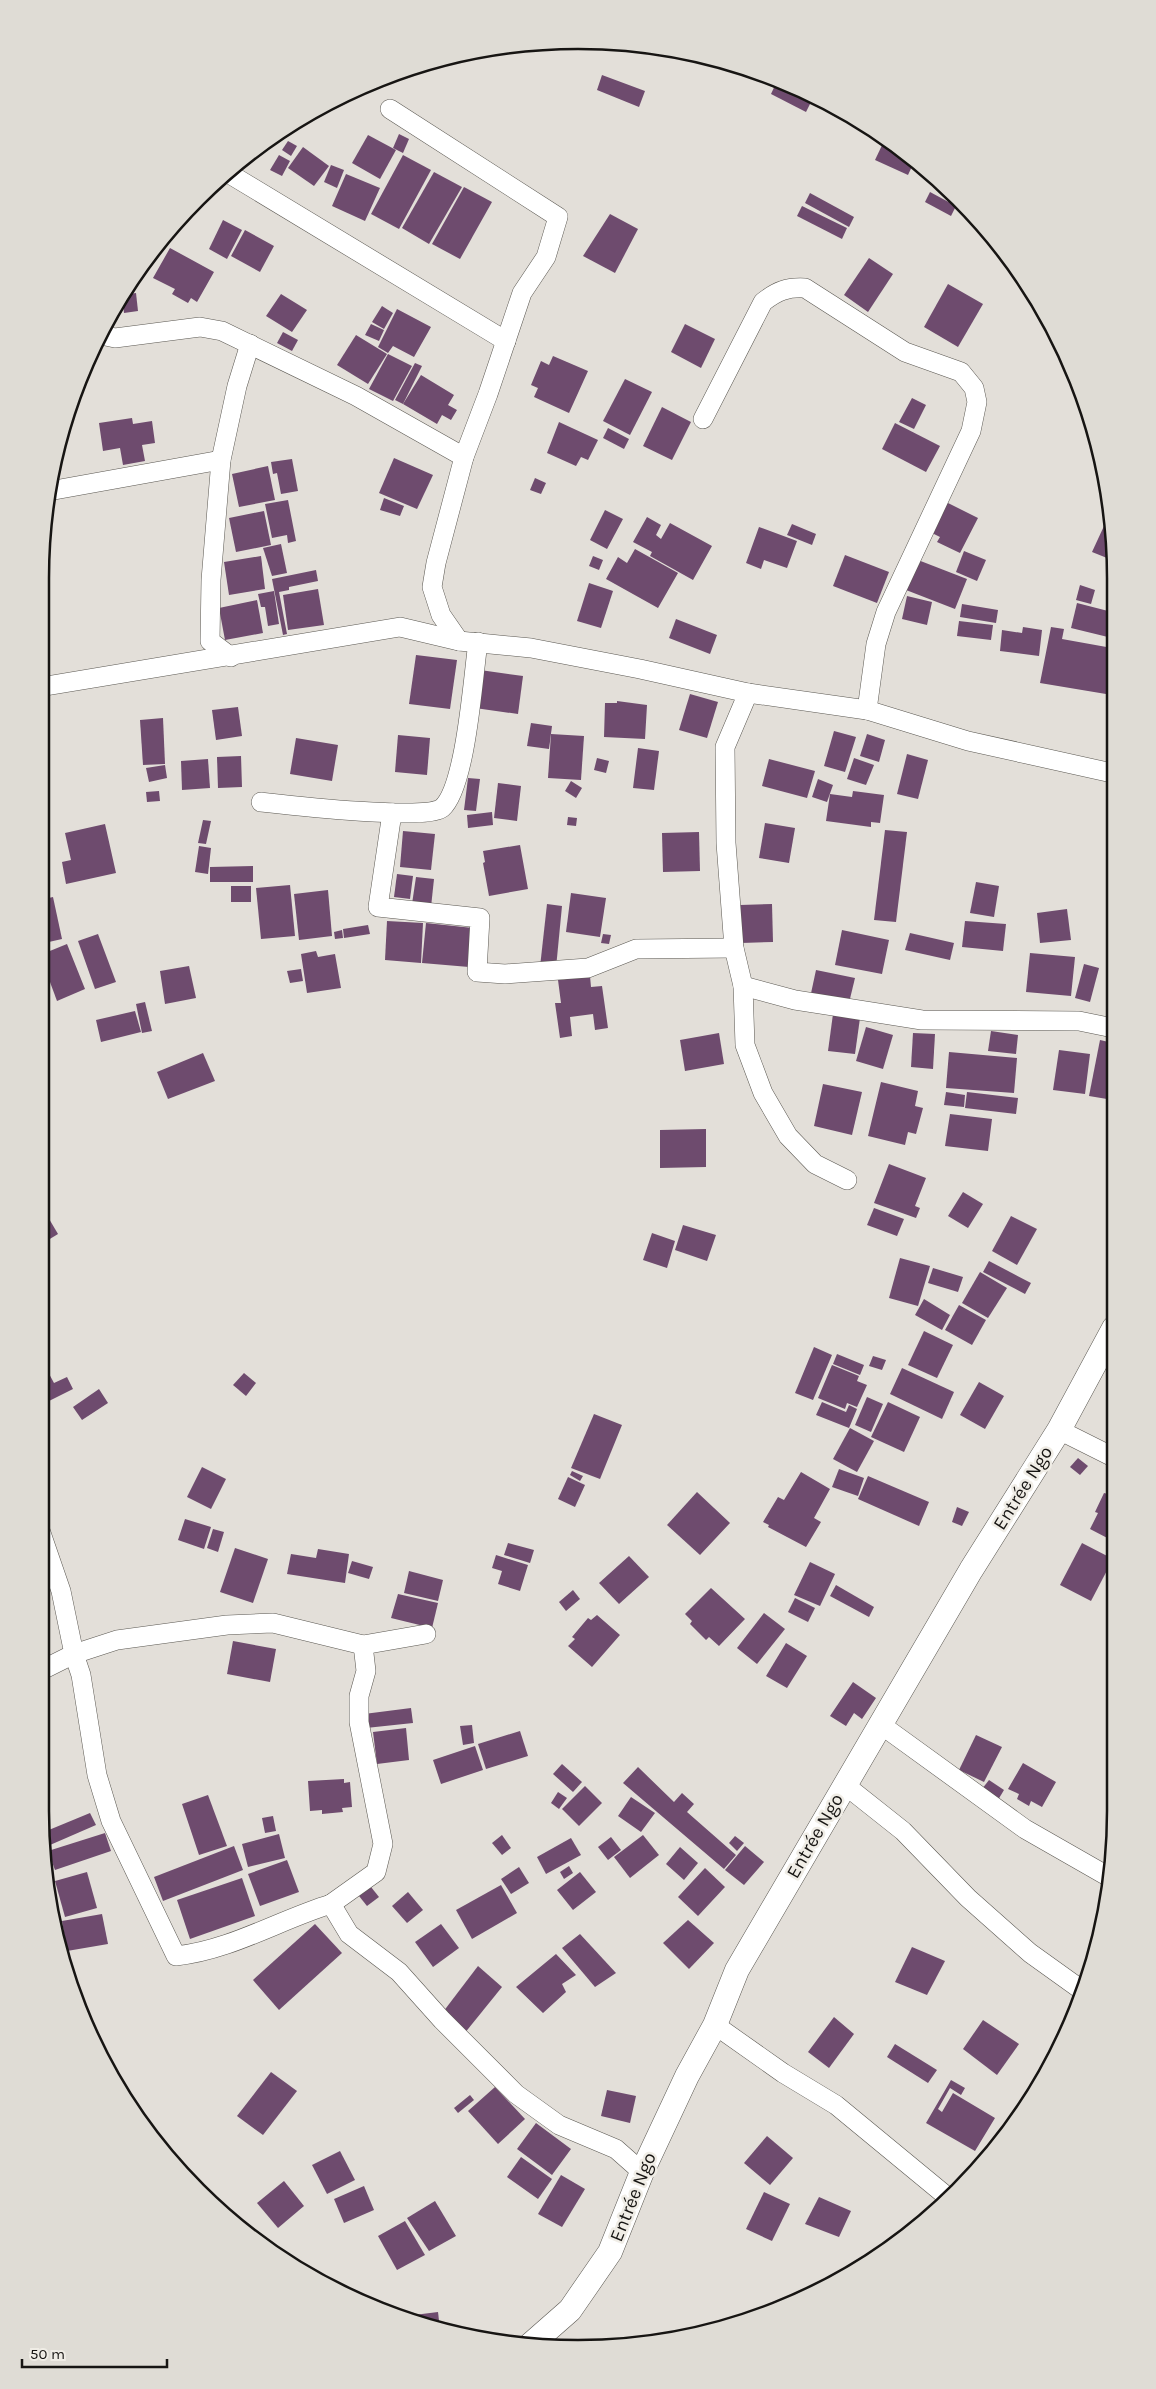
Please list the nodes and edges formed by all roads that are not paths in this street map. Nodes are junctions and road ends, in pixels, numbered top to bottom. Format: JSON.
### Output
{"nodes":[{"id":1,"x":390,"y":109,"type":"dead end"},
{"id":2,"x":234,"y":176,"type":"edge"},
{"id":3,"x":107,"y":336,"type":"edge"},
{"id":4,"x":506,"y":341,"type":"junction"},
{"id":5,"x":250,"y":344,"type":"junction"},
{"id":6,"x":703,"y":419,"type":"dead end"},
{"id":7,"x":464,"y":456,"type":"junction"},
{"id":8,"x":221,"y":460,"type":"junction"},
{"id":9,"x":56,"y":490,"type":"edge"},
{"id":10,"x":459,"y":641,"type":"junction"},
{"id":11,"x":478,"y":642,"type":"junction"},
{"id":12,"x":231,"y":657,"type":"junction"},
{"id":13,"x":49,"y":686,"type":"edge"},
{"id":14,"x":748,"y":693,"type":"junction"},
{"id":15,"x":867,"y":710,"type":"junction"},
{"id":16,"x":1107,"y":772,"type":"edge"},
{"id":17,"x":260,"y":802,"type":"dead end"},
{"id":18,"x":392,"y":813,"type":"junction"},
{"id":19,"x":734,"y":948,"type":"junction"},
{"id":20,"x":744,"y":986,"type":"junction"},
{"id":21,"x":1107,"y":1027,"type":"edge"},
{"id":22,"x":847,"y":1180,"type":"dead end"},
{"id":23,"x":1107,"y":1341,"type":"edge"},
{"id":24,"x":1059,"y":1430,"type":"junction"},
{"id":25,"x":1107,"y":1454,"type":"edge"},
{"id":26,"x":49,"y":1554,"type":"edge"},
{"id":27,"x":426,"y":1634,"type":"dead end"},
{"id":28,"x":363,"y":1645,"type":"junction"},
{"id":29,"x":74,"y":1654,"type":"junction"},
{"id":30,"x":49,"y":1666,"type":"edge"},
{"id":31,"x":880,"y":1724,"type":"junction"},
{"id":32,"x":845,"y":1785,"type":"junction"},
{"id":33,"x":1104,"y":1873,"type":"edge"},
{"id":34,"x":330,"y":1904,"type":"junction"},
{"id":35,"x":1077,"y":1987,"type":"edge"},
{"id":36,"x":715,"y":2025,"type":"junction"},
{"id":37,"x":642,"y":2172,"type":"junction"},
{"id":38,"x":943,"y":2193,"type":"edge"},
{"id":39,"x":538,"y":2339,"type":"edge"}],
"edges":[{"from":1,"to":4,"type":"street"},
{"from":2,"to":4,"type":"street"},
{"from":3,"to":5,"type":"street"},
{"from":4,"to":7,"type":"street"},
{"from":5,"to":7,"type":"street"},
{"from":5,"to":8,"type":"street"},
{"from":6,"to":15,"type":"street"},
{"from":7,"to":10,"type":"street"},
{"from":8,"to":9,"type":"street"},
{"from":8,"to":12,"type":"street"},
{"from":10,"to":11,"type":"street"},
{"from":10,"to":12,"type":"street"},
{"from":11,"to":14,"type":"street"},
{"from":11,"to":18,"type":"street"},
{"from":12,"to":13,"type":"street"},
{"from":14,"to":15,"type":"street"},
{"from":14,"to":19,"type":"street"},
{"from":15,"to":16,"type":"street"},
{"from":17,"to":18,"type":"street"},
{"from":18,"to":19,"type":"street"},
{"from":19,"to":20,"type":"street"},
{"from":20,"to":21,"type":"street"},
{"from":20,"to":22,"type":"street"},
{"from":23,"to":24,"type":"street","name":"Entrée Ngo"},
{"from":24,"to":25,"type":"street"},
{"from":24,"to":31,"type":"street","name":"Entrée Ngo"},
{"from":26,"to":29,"type":"street"},
{"from":27,"to":28,"type":"street"},
{"from":28,"to":29,"type":"street"},
{"from":28,"to":34,"type":"street"},
{"from":29,"to":30,"type":"street"},
{"from":29,"to":34,"type":"street"},
{"from":31,"to":32,"type":"street","name":"Entrée Ngo"},
{"from":31,"to":33,"type":"street"},
{"from":32,"to":35,"type":"street"},
{"from":32,"to":36,"type":"street","name":"Entrée Ngo"},
{"from":34,"to":37,"type":"street"},
{"from":36,"to":37,"type":"street","name":"Entrée Ngo"},
{"from":36,"to":38,"type":"street"},
{"from":37,"to":39,"type":"street","name":"Entrée Ngo"}]}
